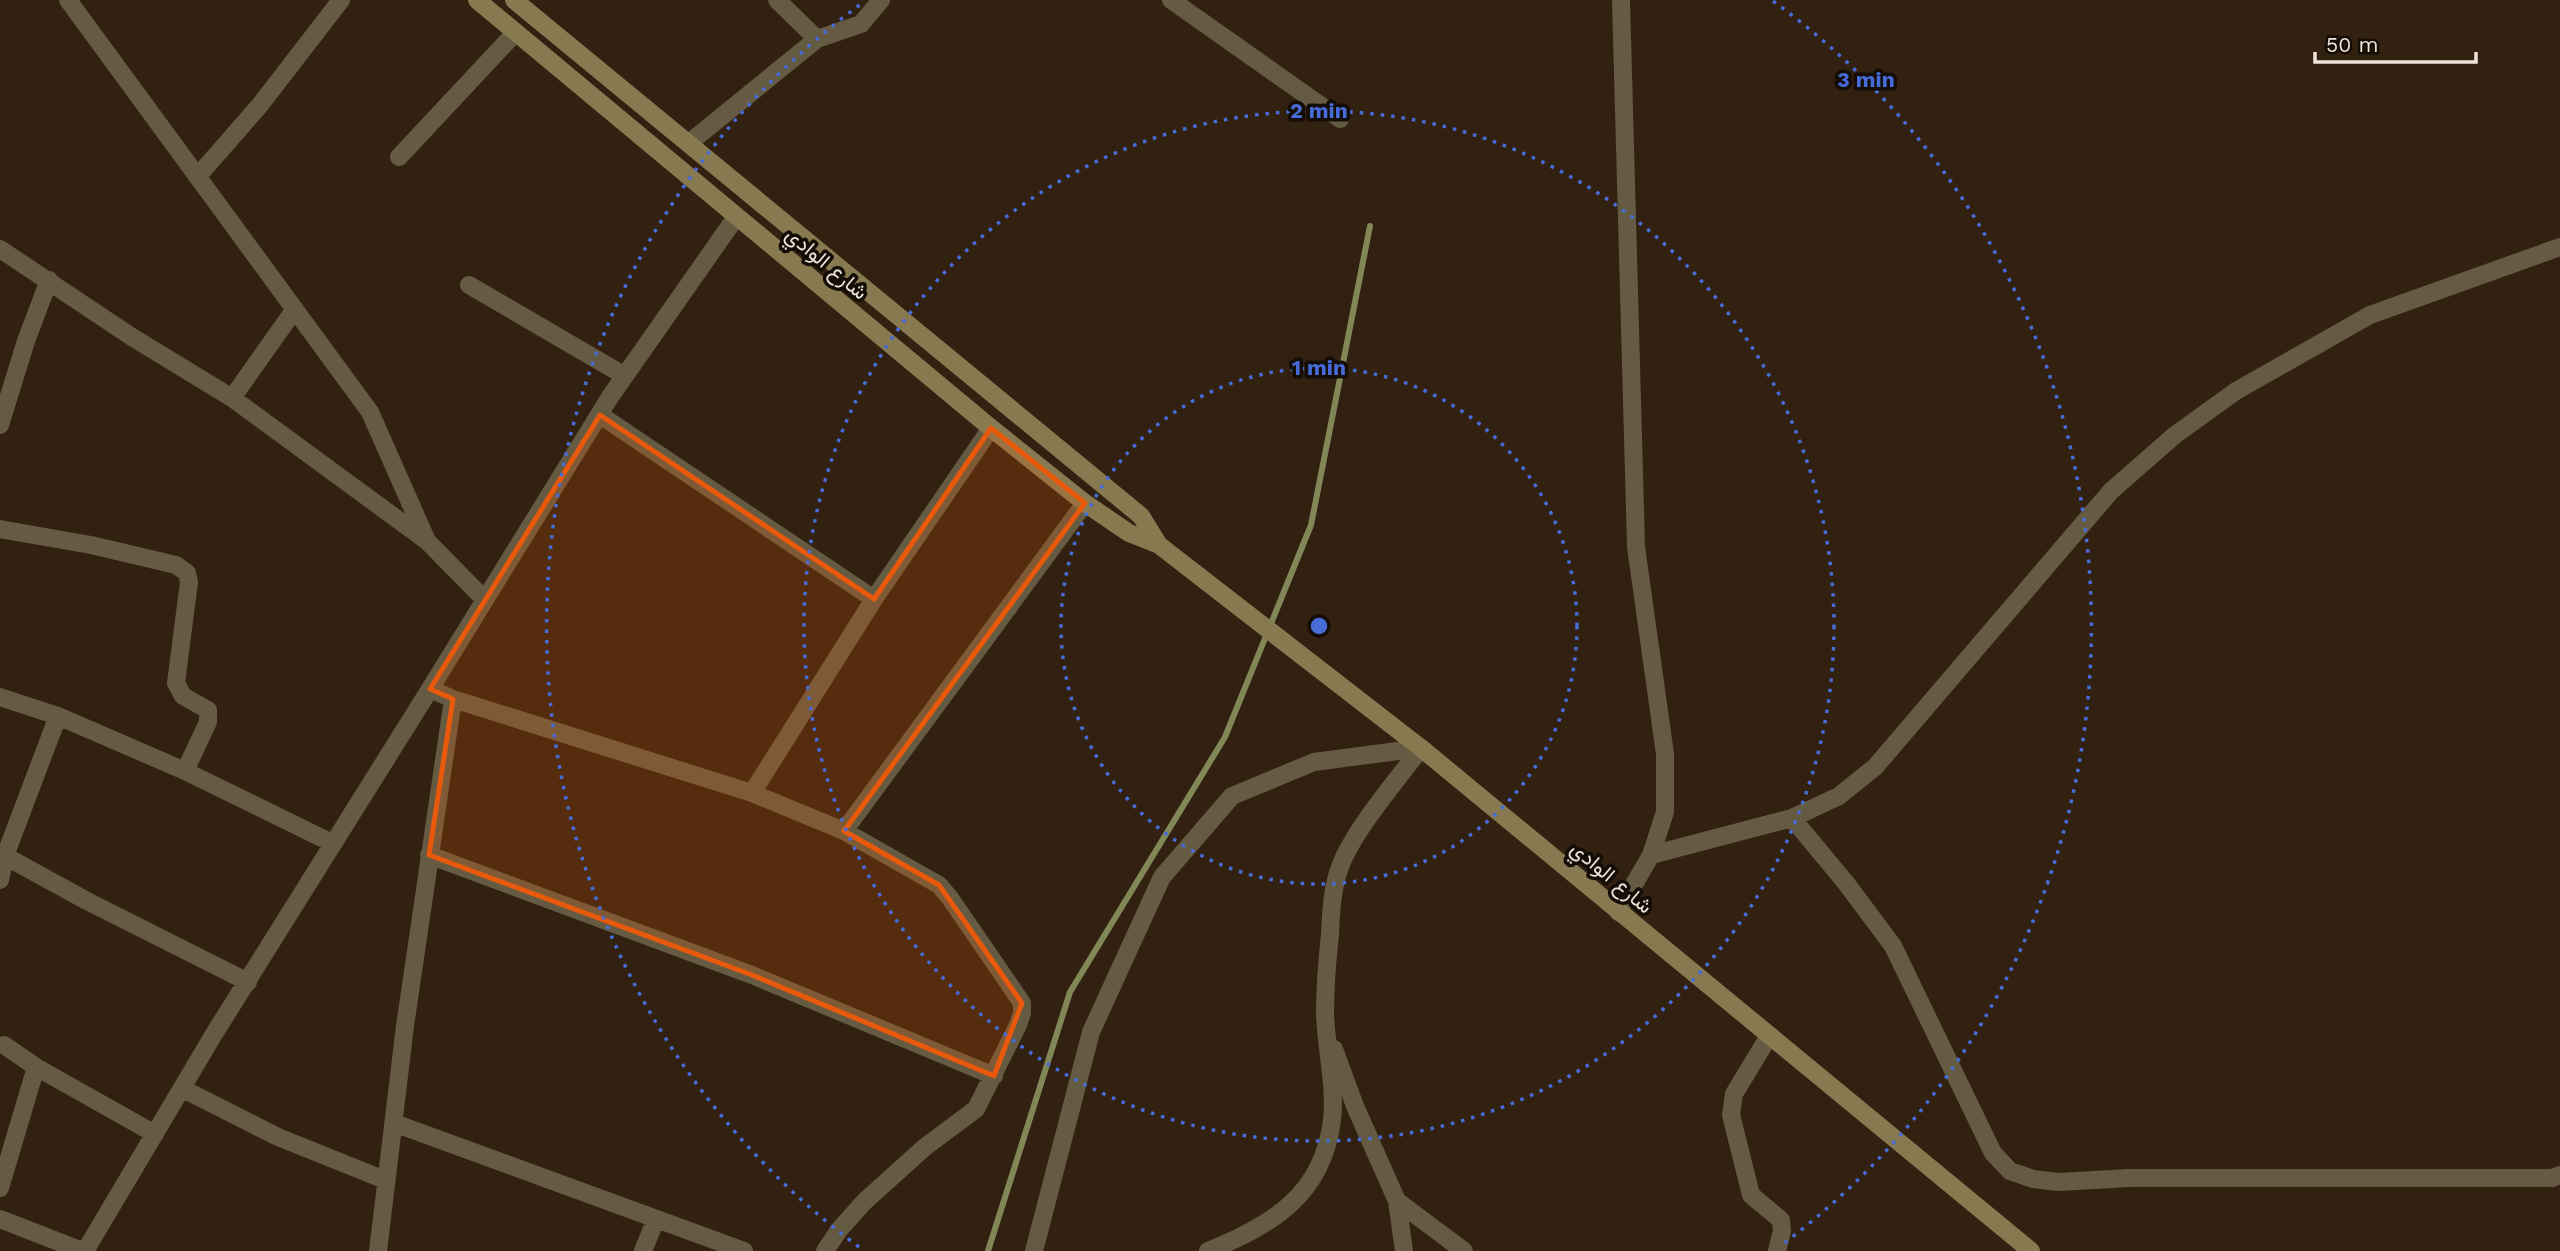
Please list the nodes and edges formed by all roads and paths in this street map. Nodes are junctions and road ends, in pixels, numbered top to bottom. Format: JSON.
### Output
{"nodes":[{"id":1,"x":68,"y":0,"type":"edge"},
{"id":2,"x":341,"y":0,"type":"edge"},
{"id":3,"x":477,"y":0,"type":"edge"},
{"id":4,"x":514,"y":0,"type":"edge"},
{"id":5,"x":777,"y":0,"type":"edge"},
{"id":6,"x":881,"y":0,"type":"edge"},
{"id":7,"x":1171,"y":0,"type":"edge"},
{"id":8,"x":1621,"y":0,"type":"edge"},
{"id":9,"x":515,"y":33,"type":"junction"},
{"id":10,"x":817,"y":39,"type":"junction"},
{"id":11,"x":1340,"y":119,"type":"dead end"},
{"id":12,"x":689,"y":143,"type":"junction"},
{"id":13,"x":399,"y":157,"type":"dead end"},
{"id":14,"x":198,"y":176,"type":"junction"},
{"id":15,"x":736,"y":217,"type":"junction"},
{"id":16,"x":2560,"y":247,"type":"edge"},
{"id":17,"x":0,"y":249,"type":"edge"},
{"id":18,"x":49,"y":280,"type":"junction"},
{"id":19,"x":469,"y":285,"type":"dead end"},
{"id":20,"x":295,"y":309,"type":"junction"},
{"id":21,"x":625,"y":376,"type":"junction"},
{"id":22,"x":5,"y":393,"type":"edge"},
{"id":23,"x":232,"y":398,"type":"junction"},
{"id":24,"x":600,"y":415,"type":"junction"},
{"id":25,"x":0,"y":425,"type":"edge"},
{"id":26,"x":990,"y":428,"type":"junction"},
{"id":27,"x":1086,"y":503,"type":"junction"},
{"id":28,"x":0,"y":528,"type":"edge"},
{"id":29,"x":427,"y":541,"type":"junction"},
{"id":30,"x":1159,"y":545,"type":"junction"},
{"id":31,"x":874,"y":599,"type":"junction"},
{"id":32,"x":485,"y":600,"type":"junction"},
{"id":33,"x":430,"y":689,"type":"junction"},
{"id":34,"x":0,"y":697,"type":"edge"},
{"id":35,"x":453,"y":699,"type":"junction"},
{"id":36,"x":58,"y":716,"type":"junction"},
{"id":37,"x":1421,"y":748,"type":"junction"},
{"id":38,"x":185,"y":771,"type":"junction"},
{"id":39,"x":752,"y":793,"type":"junction"},
{"id":40,"x":1793,"y":818,"type":"junction"},
{"id":41,"x":844,"y":831,"type":"junction"},
{"id":42,"x":332,"y":843,"type":"junction"},
{"id":43,"x":429,"y":855,"type":"junction"},
{"id":44,"x":1651,"y":855,"type":"junction"},
{"id":45,"x":5,"y":856,"type":"junction"},
{"id":46,"x":0,"y":880,"type":"edge"},
{"id":47,"x":1618,"y":912,"type":"junction"},
{"id":48,"x":248,"y":982,"type":"junction"},
{"id":49,"x":1325,"y":1015,"type":"junction"},
{"id":50,"x":1769,"y":1036,"type":"junction"},
{"id":51,"x":1,"y":1047,"type":"edge"},
{"id":52,"x":36,"y":1067,"type":"junction"},
{"id":53,"x":993,"y":1076,"type":"junction"},
{"id":54,"x":183,"y":1089,"type":"junction"},
{"id":55,"x":394,"y":1123,"type":"junction"},
{"id":56,"x":155,"y":1134,"type":"junction"},
{"id":57,"x":2560,"y":1175,"type":"edge"},
{"id":58,"x":385,"y":1180,"type":"junction"},
{"id":59,"x":0,"y":1188,"type":"edge"},
{"id":60,"x":1397,"y":1201,"type":"junction"},
{"id":61,"x":0,"y":1219,"type":"edge"},
{"id":62,"x":656,"y":1219,"type":"junction"},
{"id":63,"x":83,"y":1251,"type":"edge"},
{"id":64,"x":378,"y":1251,"type":"edge"},
{"id":65,"x":643,"y":1251,"type":"edge"},
{"id":66,"x":744,"y":1251,"type":"edge"},
{"id":67,"x":825,"y":1251,"type":"edge"},
{"id":68,"x":1034,"y":1251,"type":"edge"},
{"id":69,"x":1208,"y":1251,"type":"edge"},
{"id":70,"x":1404,"y":1251,"type":"edge"},
{"id":71,"x":1464,"y":1251,"type":"edge"},
{"id":72,"x":1777,"y":1251,"type":"edge"},
{"id":73,"x":2031,"y":1251,"type":"edge"}],
"edges":[{"from":1,"to":14,"type":"street"},
{"from":2,"to":14,"type":"street"},
{"from":3,"to":9,"type":"main road","name":"شارع الوادي"},
{"from":4,"to":12,"type":"main road","name":"شارع الوادي"},
{"from":5,"to":10,"type":"street"},
{"from":6,"to":10,"type":"street"},
{"from":7,"to":11,"type":"street"},
{"from":8,"to":44,"type":"street"},
{"from":9,"to":13,"type":"street"},
{"from":9,"to":15,"type":"main road","name":"شارع الوادي"},
{"from":10,"to":12,"type":"street"},
{"from":12,"to":30,"type":"main road","name":"شارع الوادي"},
{"from":14,"to":20,"type":"street"},
{"from":15,"to":21,"type":"street"},
{"from":15,"to":26,"type":"main road","name":"شارع الوادي"},
{"from":16,"to":40,"type":"street"},
{"from":17,"to":18,"type":"street"},
{"from":18,"to":22,"type":"street"},
{"from":18,"to":23,"type":"street"},
{"from":19,"to":21,"type":"street"},
{"from":20,"to":23,"type":"street"},
{"from":20,"to":29,"type":"street"},
{"from":21,"to":24,"type":"street"},
{"from":22,"to":25,"type":"street"},
{"from":23,"to":29,"type":"street"},
{"from":24,"to":31,"type":"street"},
{"from":24,"to":32,"type":"street"},
{"from":26,"to":27,"type":"main road","name":"شارع الوادي"},
{"from":26,"to":31,"type":"street"},
{"from":27,"to":30,"type":"main road","name":"شارع الوادي"},
{"from":27,"to":41,"type":"street"},
{"from":28,"to":38,"type":"street"},
{"from":29,"to":32,"type":"street"},
{"from":30,"to":37,"type":"main road","name":"شارع الوادي"},
{"from":31,"to":39,"type":"street"},
{"from":32,"to":33,"type":"street"},
{"from":33,"to":35,"type":"street"},
{"from":33,"to":42,"type":"street"},
{"from":34,"to":36,"type":"street"},
{"from":35,"to":39,"type":"street"},
{"from":35,"to":43,"type":"street"},
{"from":36,"to":38,"type":"street"},
{"from":36,"to":45,"type":"street"},
{"from":37,"to":47,"type":"main road","name":"شارع الوادي"},
{"from":37,"to":49,"type":"street"},
{"from":37,"to":68,"type":"street"},
{"from":38,"to":42,"type":"street"},
{"from":39,"to":41,"type":"street"},
{"from":40,"to":44,"type":"street"},
{"from":40,"to":57,"type":"street"},
{"from":41,"to":53,"type":"street"},
{"from":42,"to":48,"type":"street"},
{"from":43,"to":53,"type":"street"},
{"from":43,"to":55,"type":"street"},
{"from":44,"to":47,"type":"street"},
{"from":45,"to":46,"type":"street"},
{"from":45,"to":48,"type":"street"},
{"from":47,"to":50,"type":"main road","name":"شارع الوادي"},
{"from":48,"to":54,"type":"street"},
{"from":49,"to":60,"type":"street"},
{"from":49,"to":69,"type":"street"},
{"from":50,"to":72,"type":"street"},
{"from":50,"to":73,"type":"main road","name":"شارع الوادي"},
{"from":51,"to":52,"type":"street"},
{"from":52,"to":56,"type":"street"},
{"from":52,"to":59,"type":"street"},
{"from":53,"to":67,"type":"street"},
{"from":54,"to":56,"type":"street"},
{"from":54,"to":58,"type":"street"},
{"from":55,"to":58,"type":"street"},
{"from":55,"to":62,"type":"street"},
{"from":56,"to":63,"type":"street"},
{"from":58,"to":64,"type":"street"},
{"from":60,"to":70,"type":"street"},
{"from":60,"to":71,"type":"street"},
{"from":61,"to":63,"type":"street"},
{"from":62,"to":65,"type":"street"},
{"from":62,"to":66,"type":"street"}]}
